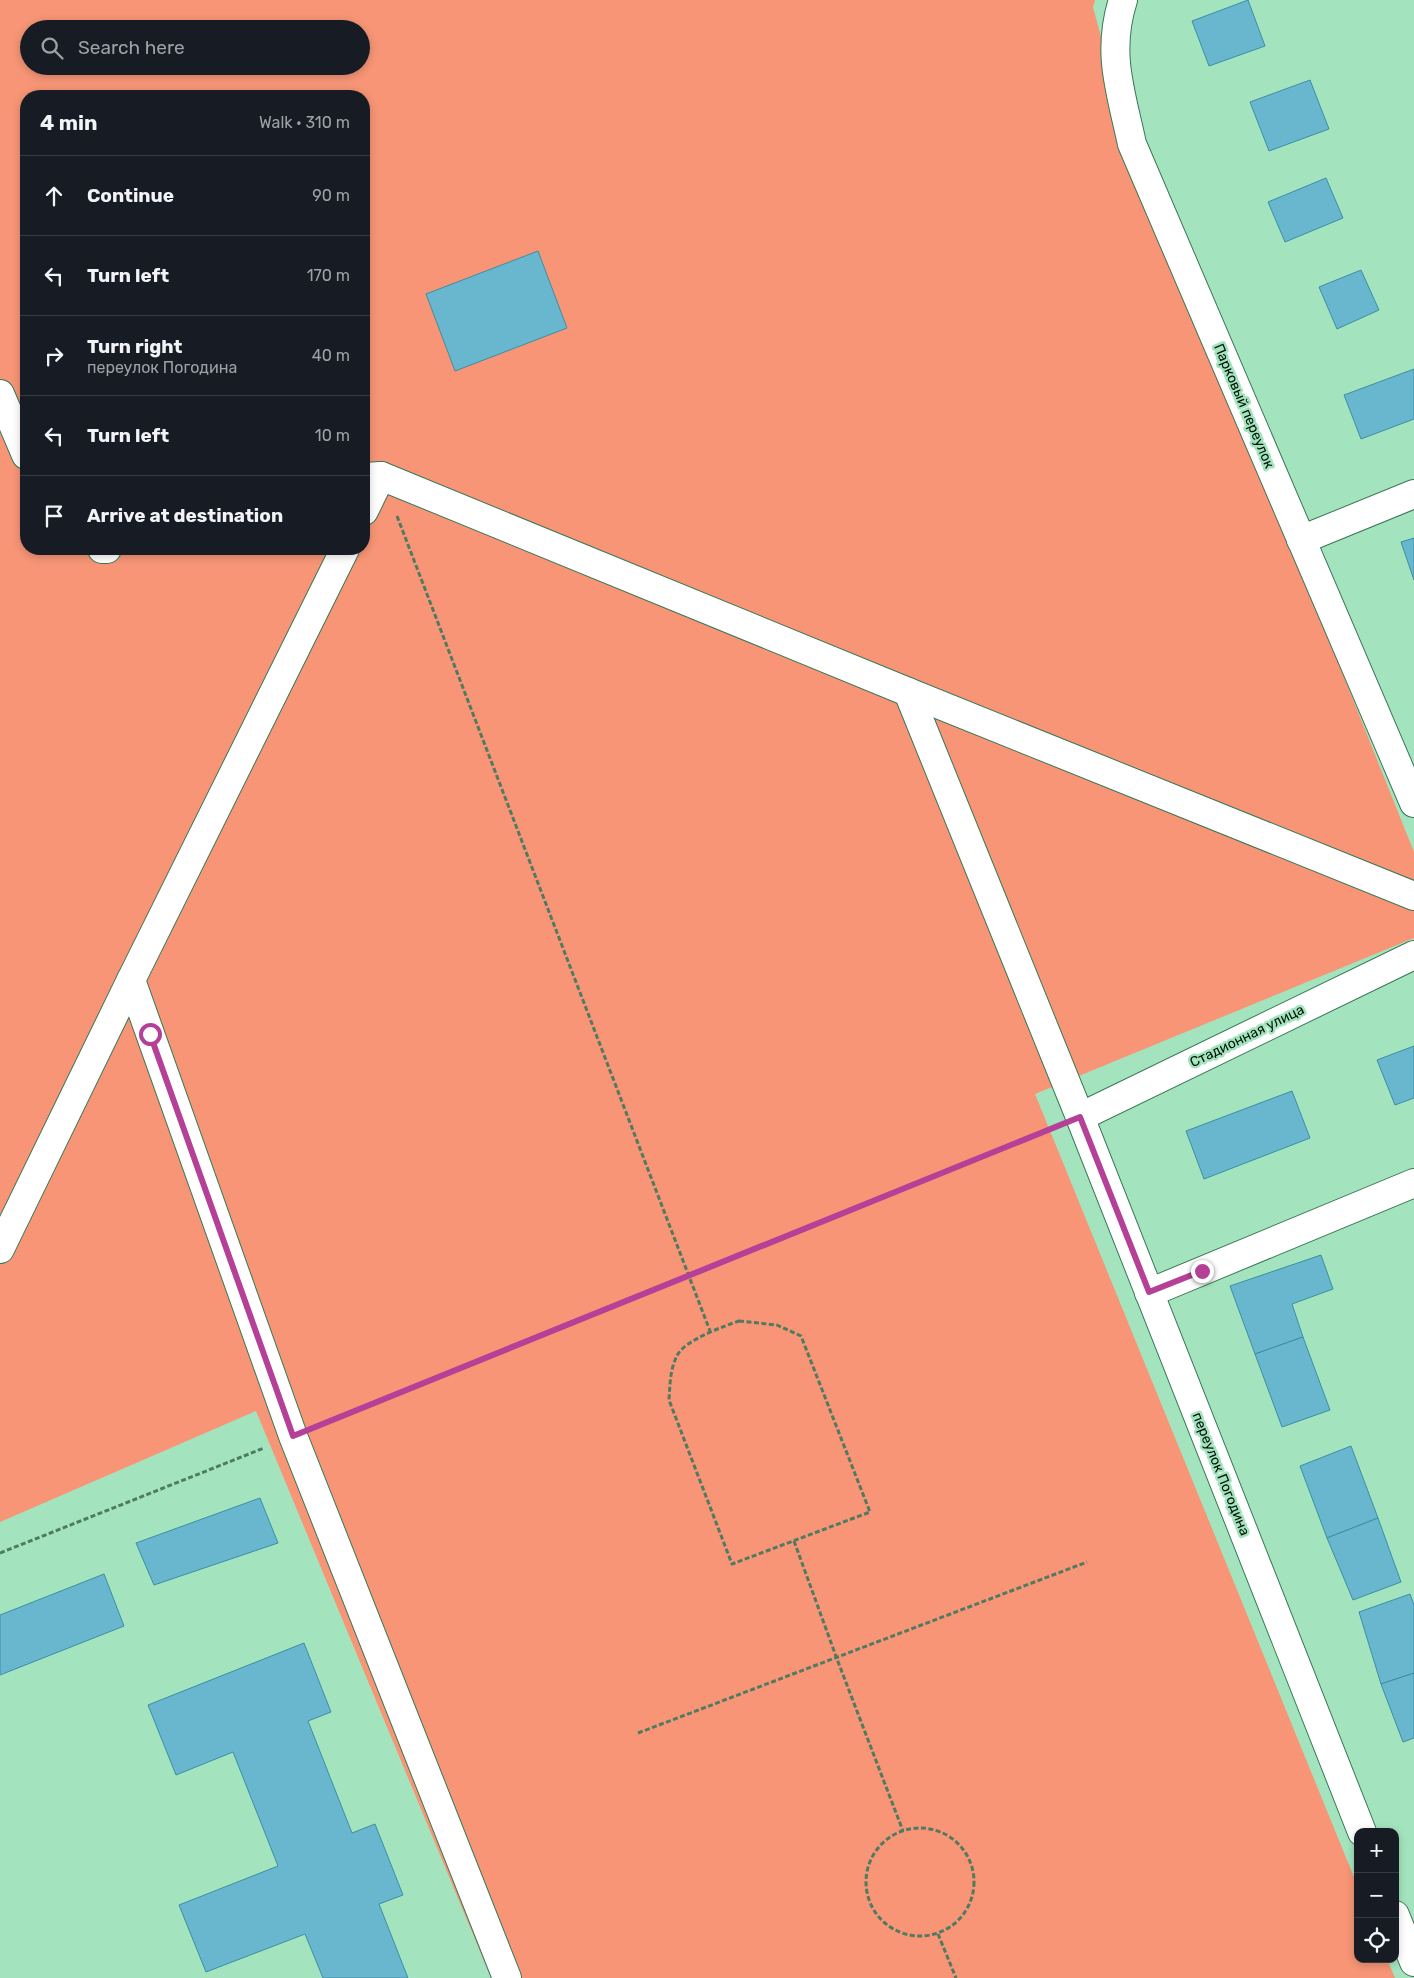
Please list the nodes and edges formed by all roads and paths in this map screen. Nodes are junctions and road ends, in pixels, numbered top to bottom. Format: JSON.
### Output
{"nodes":[{"id":1,"x":1123,"y":0,"type":"edge"},
{"id":2,"x":0,"y":394,"type":"edge"},
{"id":3,"x":20,"y":441,"type":"edge"},
{"id":4,"x":372,"y":477,"type":"edge"},
{"id":5,"x":1414,"y":494,"type":"edge"},
{"id":6,"x":1301,"y":540,"type":"junction"},
{"id":7,"x":342,"y":555,"type":"edge"},
{"id":8,"x":908,"y":692,"type":"junction"},
{"id":9,"x":1414,"y":803,"type":"edge"},
{"id":10,"x":1414,"y":896,"type":"edge"},
{"id":11,"x":1414,"y":955,"type":"edge"},
{"id":12,"x":131,"y":980,"type":"junction"},
{"id":13,"x":1080,"y":1117,"type":"junction"},
{"id":14,"x":1414,"y":1184,"type":"edge"},
{"id":15,"x":0,"y":1250,"type":"edge"},
{"id":16,"x":689,"y":1275,"type":"junction"},
{"id":17,"x":1149,"y":1292,"type":"junction"},
{"id":18,"x":710,"y":1331,"type":"junction"},
{"id":19,"x":293,"y":1436,"type":"junction"},
{"id":20,"x":794,"y":1541,"type":"junction"},
{"id":21,"x":0,"y":1553,"type":"edge"},
{"id":22,"x":1087,"y":1562,"type":"dead end"},
{"id":23,"x":837,"y":1659,"type":"junction"},
{"id":24,"x":638,"y":1733,"type":"dead end"},
{"id":25,"x":1360,"y":1828,"type":"edge"},
{"id":26,"x":902,"y":1831,"type":"junction"},
{"id":27,"x":1396,"y":1918,"type":"edge"},
{"id":28,"x":938,"y":1934,"type":"junction"},
{"id":29,"x":1414,"y":1962,"type":"edge"},
{"id":30,"x":507,"y":1978,"type":"edge"},
{"id":31,"x":956,"y":1978,"type":"edge"}],
"edges":[{"from":1,"to":6,"type":"street","name":"Парковый переулок"},
{"from":2,"to":3,"type":"street"},
{"from":4,"to":8,"type":"street"},
{"from":4,"to":16,"type":"path"},
{"from":5,"to":6,"type":"street"},
{"from":6,"to":9,"type":"street","name":"Парковый переулок"},
{"from":7,"to":12,"type":"street"},
{"from":8,"to":10,"type":"street"},
{"from":8,"to":13,"type":"street","name":"переулок Погодина"},
{"from":11,"to":13,"type":"street","name":"Стадионная улица"},
{"from":12,"to":15,"type":"street"},
{"from":12,"to":19,"type":"street"},
{"from":13,"to":16,"type":"path"},
{"from":13,"to":17,"type":"street","name":"переулок Погодина"},
{"from":14,"to":17,"type":"street"},
{"from":16,"to":18,"type":"path"},
{"from":16,"to":19,"type":"path"},
{"from":17,"to":25,"type":"street","name":"переулок Погодина"},
{"from":18,"to":20,"type":"path"},
{"from":18,"to":20,"type":"path"},
{"from":19,"to":21,"type":"path"},
{"from":19,"to":30,"type":"street"},
{"from":20,"to":23,"type":"path"},
{"from":22,"to":23,"type":"path"},
{"from":23,"to":24,"type":"path"},
{"from":23,"to":26,"type":"path"},
{"from":26,"to":28,"type":"path"},
{"from":26,"to":28,"type":"path"},
{"from":27,"to":29,"type":"street"},
{"from":28,"to":31,"type":"path"}]}
